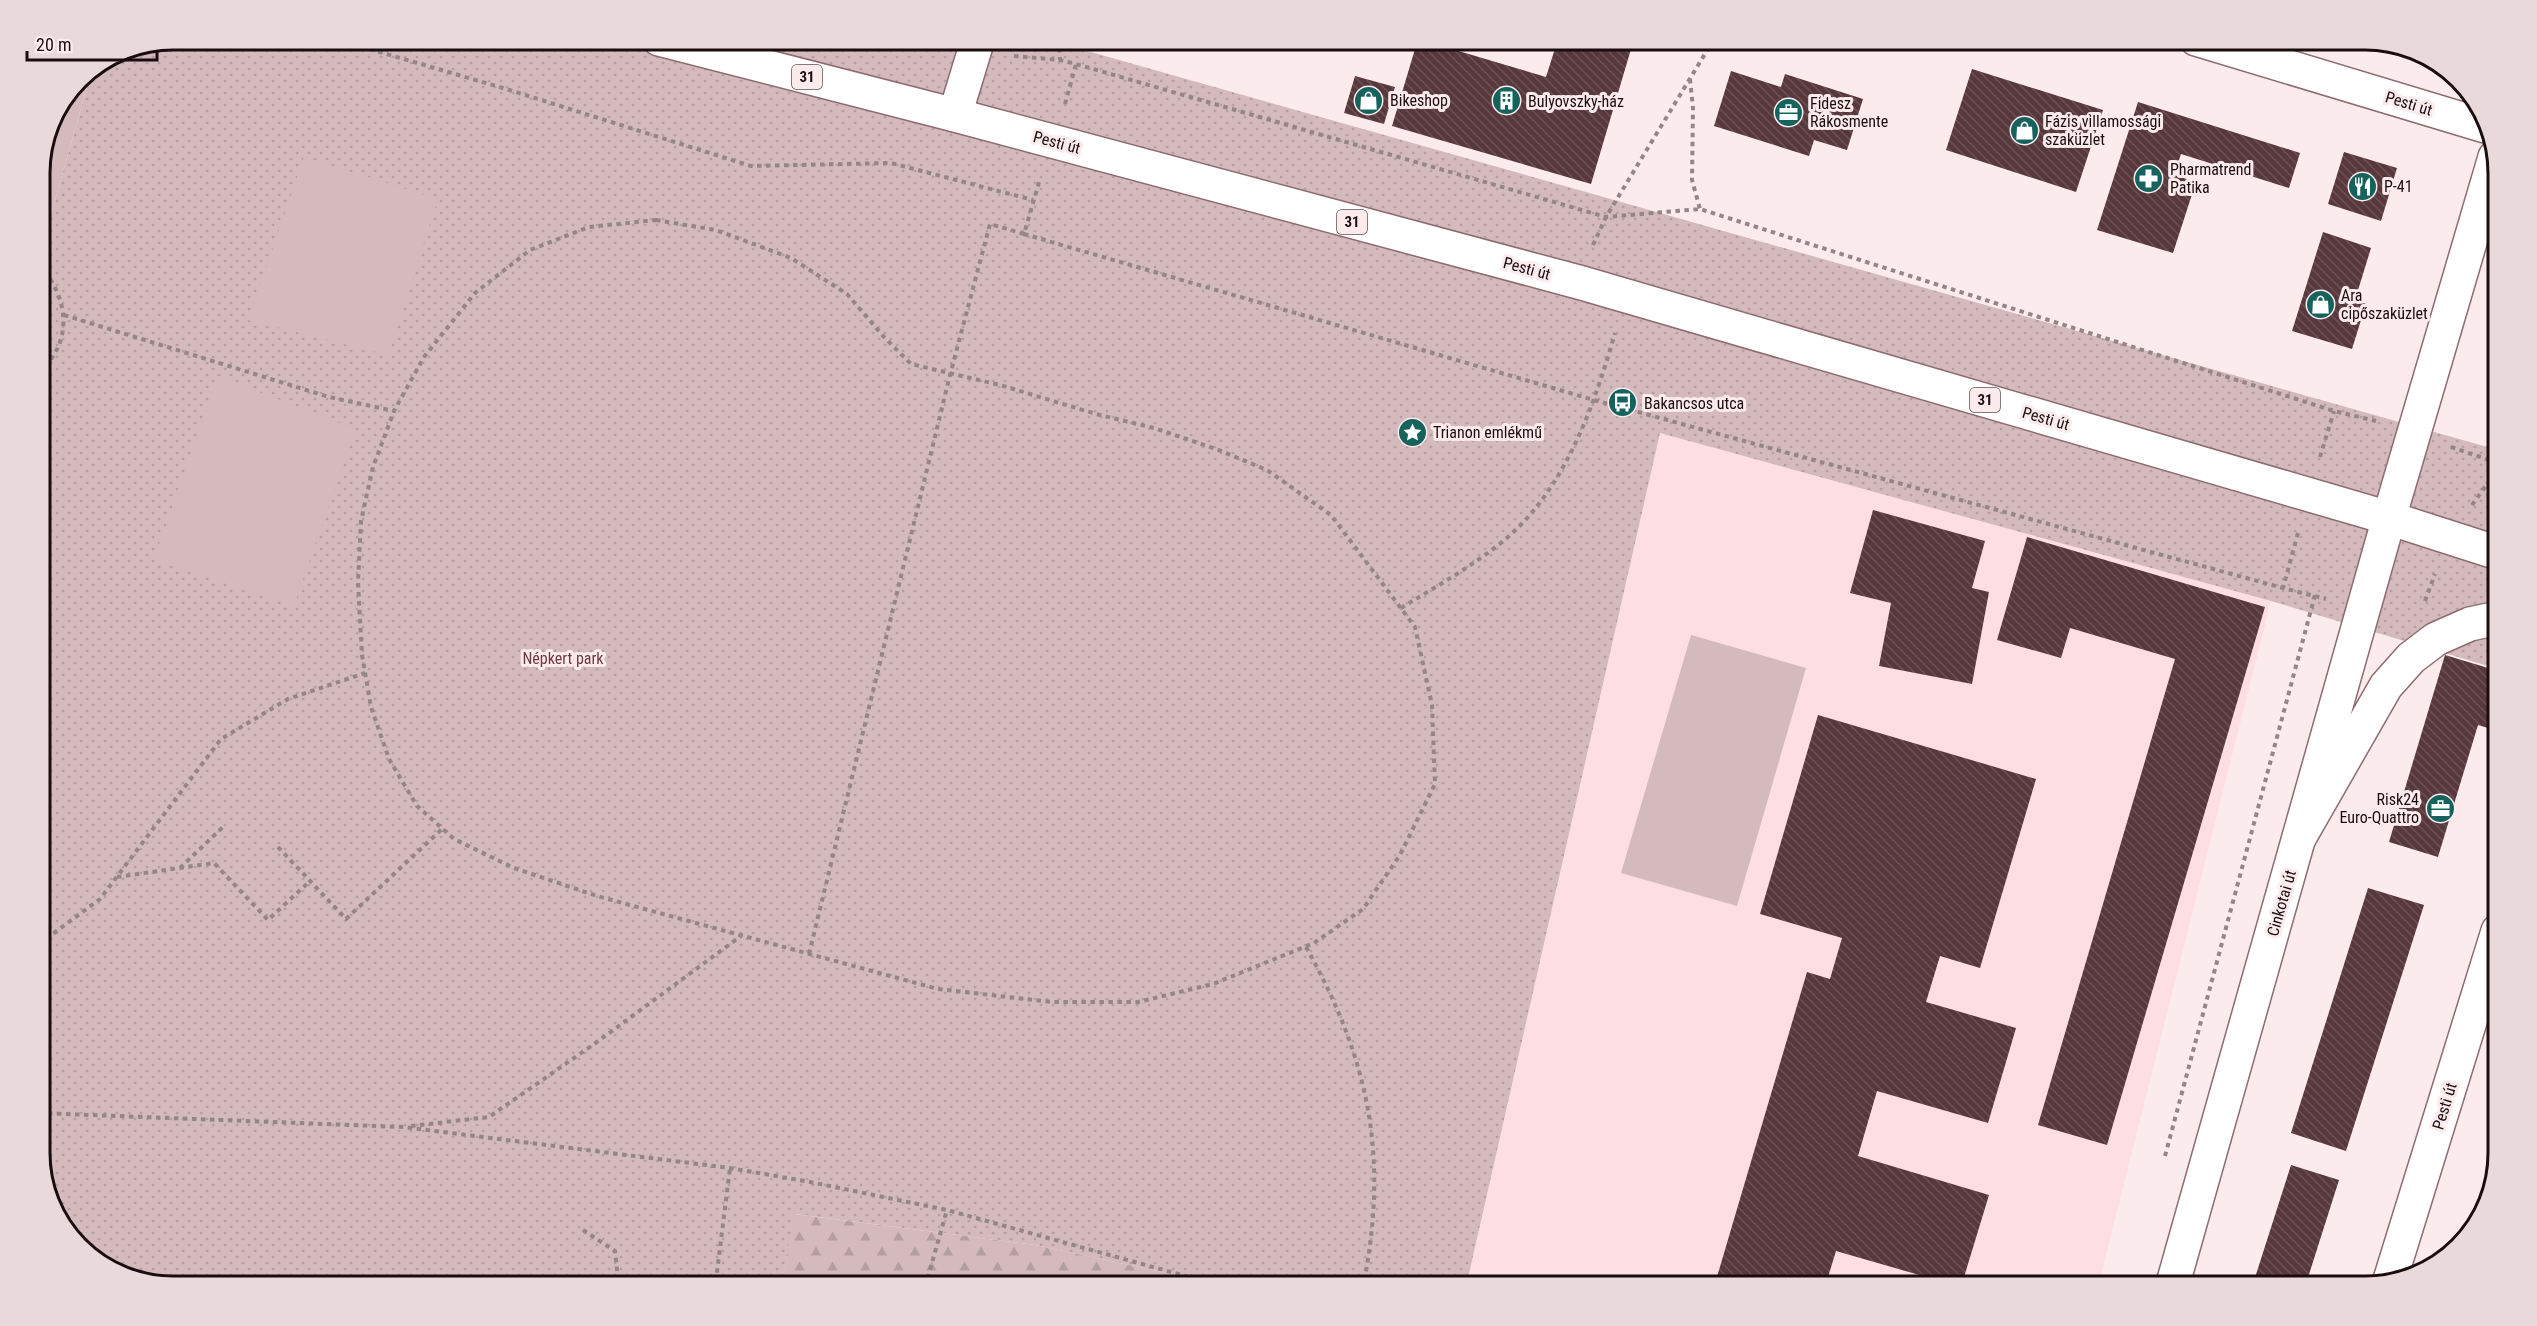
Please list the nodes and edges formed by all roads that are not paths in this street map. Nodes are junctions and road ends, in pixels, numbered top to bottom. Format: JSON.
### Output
{"nodes":[{"id":1,"x":702,"y":50,"type":"edge"},
{"id":2,"x":975,"y":50,"type":"edge"},
{"id":3,"x":2233,"y":50,"type":"edge"},
{"id":4,"x":955,"y":115,"type":"junction"},
{"id":5,"x":2477,"y":124,"type":"edge"},
{"id":6,"x":2487,"y":184,"type":"edge"},
{"id":7,"x":2389,"y":518,"type":"junction"},
{"id":8,"x":2487,"y":550,"type":"edge"},
{"id":9,"x":2487,"y":620,"type":"edge"},
{"id":10,"x":2299,"y":838,"type":"junction"},
{"id":11,"x":2488,"y":964,"type":"edge"},
{"id":12,"x":2392,"y":1273,"type":"edge"},
{"id":13,"x":2175,"y":1276,"type":"edge"}],
"edges":[{"from":1,"to":4,"type":"main road","name":"Pesti út","number":"31"},
{"from":2,"to":4,"type":"main road"},
{"from":3,"to":5,"type":"main road","name":"Pesti út"},
{"from":4,"to":7,"type":"main road","name":"Pesti út","number":"31"},
{"from":6,"to":7,"type":"main road"},
{"from":7,"to":8,"type":"main road","name":"Pesti út","number":"31"},
{"from":7,"to":10,"type":"main road","name":"Cinkotai út"},
{"from":9,"to":10,"type":"main road"},
{"from":10,"to":13,"type":"main road","name":"Cinkotai út"},
{"from":11,"to":12,"type":"main road","name":"Pesti út"}]}
